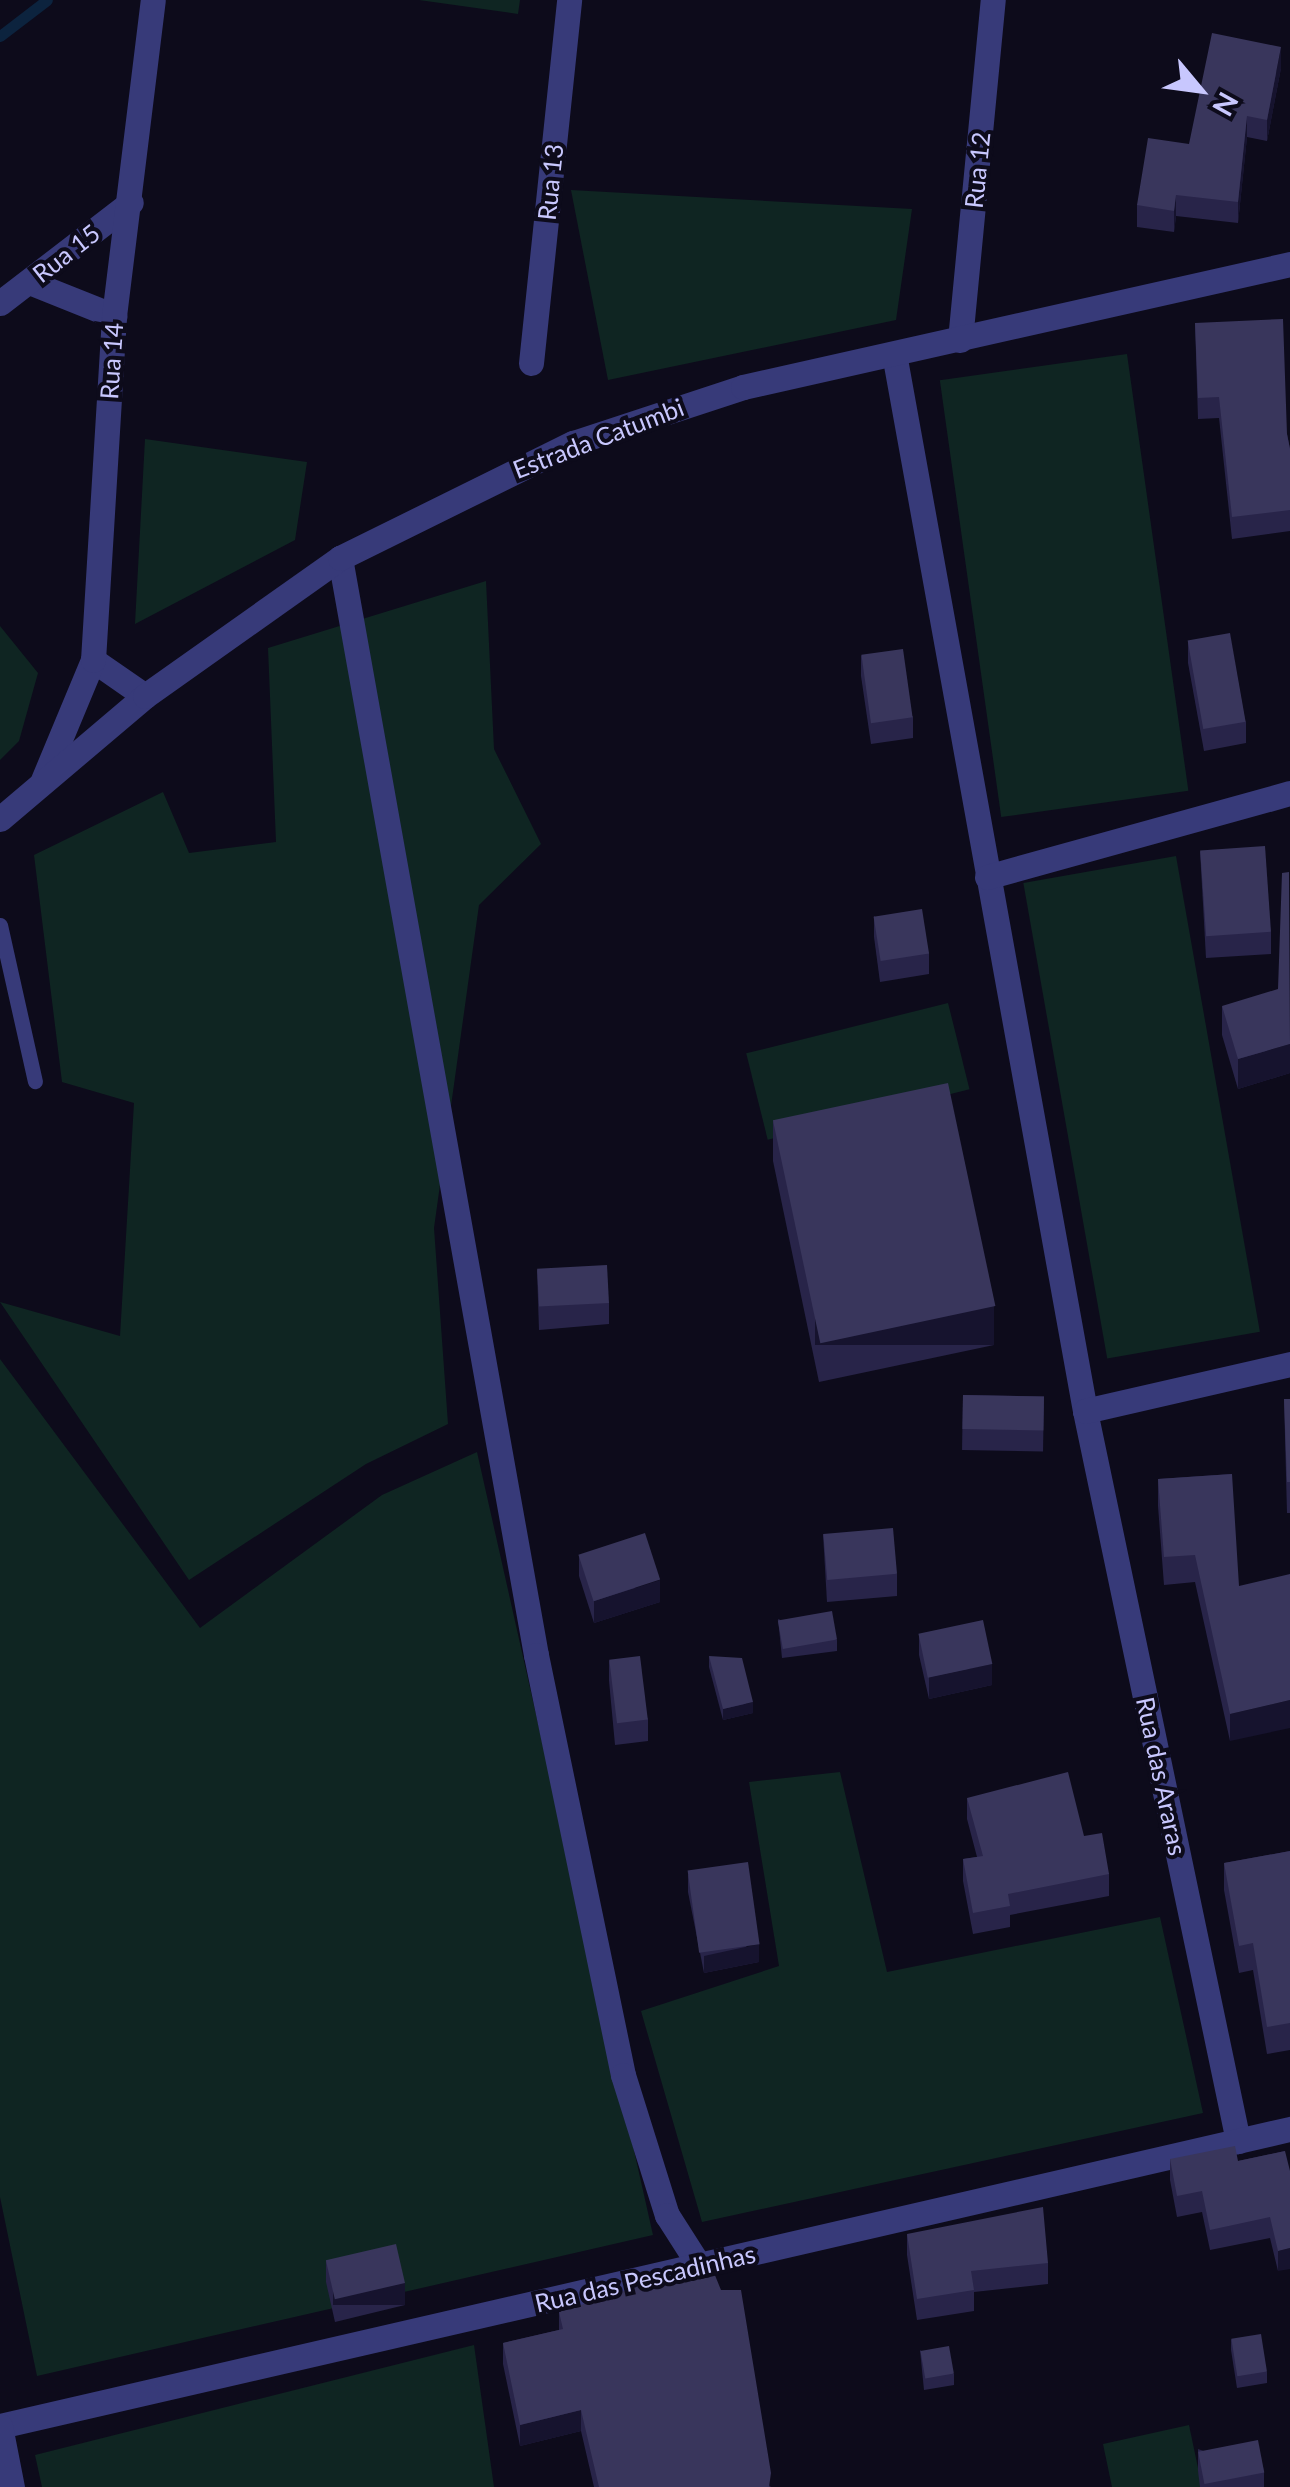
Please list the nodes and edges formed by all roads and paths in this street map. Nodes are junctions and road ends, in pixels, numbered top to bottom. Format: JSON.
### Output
{"nodes":[{"id":1,"x":153,"y":0,"type":"edge"},
{"id":2,"x":569,"y":0,"type":"edge"},
{"id":3,"x":993,"y":0,"type":"edge"},
{"id":4,"x":131,"y":202,"type":"junction"},
{"id":5,"x":1290,"y":264,"type":"edge"},
{"id":6,"x":28,"y":282,"type":"junction"},
{"id":7,"x":0,"y":303,"type":"edge"},
{"id":8,"x":114,"y":316,"type":"junction"},
{"id":9,"x":960,"y":340,"type":"junction"},
{"id":10,"x":895,"y":359,"type":"junction"},
{"id":11,"x":532,"y":363,"type":"dead end"},
{"id":12,"x":340,"y":558,"type":"junction"},
{"id":13,"x":93,"y":660,"type":"junction"},
{"id":14,"x":145,"y":696,"type":"junction"},
{"id":15,"x":42,"y":784,"type":"junction"},
{"id":16,"x":1290,"y":793,"type":"edge"},
{"id":17,"x":0,"y":818,"type":"edge"},
{"id":18,"x":987,"y":878,"type":"junction"},
{"id":19,"x":0,"y":925,"type":"edge"},
{"id":20,"x":35,"y":1081,"type":"dead end"},
{"id":21,"x":1290,"y":1364,"type":"edge"},
{"id":22,"x":1085,"y":1411,"type":"junction"},
{"id":23,"x":1290,"y":2129,"type":"edge"},
{"id":24,"x":1238,"y":2142,"type":"junction"},
{"id":25,"x":699,"y":2265,"type":"junction"},
{"id":26,"x":0,"y":2426,"type":"edge"},
{"id":27,"x":12,"y":2487,"type":"edge"}],
"edges":[{"from":1,"to":4,"type":"street","name":"Rua 14"},
{"from":2,"to":11,"type":"street","name":"Rua 13"},
{"from":3,"to":9,"type":"street","name":"Rua 12"},
{"from":4,"to":6,"type":"street","name":"Rua 15"},
{"from":4,"to":8,"type":"street","name":"Rua 14"},
{"from":5,"to":9,"type":"street","name":"Estrada Catumbi"},
{"from":6,"to":7,"type":"street","name":"Rua 15"},
{"from":6,"to":8,"type":"street"},
{"from":8,"to":13,"type":"street","name":"Rua 14"},
{"from":9,"to":10,"type":"street","name":"Estrada Catumbi"},
{"from":10,"to":12,"type":"street","name":"Estrada Catumbi"},
{"from":10,"to":18,"type":"street","name":"Rua das Araras"},
{"from":12,"to":14,"type":"street","name":"Estrada Catumbi"},
{"from":12,"to":25,"type":"street"},
{"from":13,"to":14,"type":"street"},
{"from":13,"to":15,"type":"street","name":"Rua 14"},
{"from":14,"to":15,"type":"street","name":"Estrada Catumbi"},
{"from":15,"to":17,"type":"street","name":"Estrada Catumbi"},
{"from":16,"to":18,"type":"street"},
{"from":18,"to":22,"type":"street","name":"Rua das Araras"},
{"from":19,"to":20,"type":"lane"},
{"from":21,"to":22,"type":"street"},
{"from":22,"to":24,"type":"street","name":"Rua das Araras"},
{"from":23,"to":24,"type":"street","name":"Rua das Pescadinhas"},
{"from":24,"to":25,"type":"street","name":"Rua das Pescadinhas"},
{"from":25,"to":26,"type":"street","name":"Rua das Pescadinhas"},
{"from":26,"to":27,"type":"street"}]}
